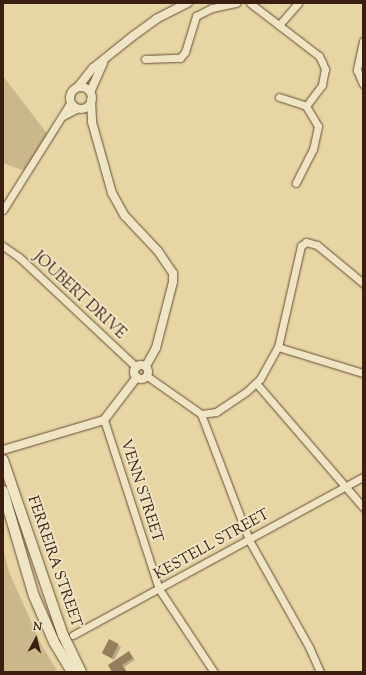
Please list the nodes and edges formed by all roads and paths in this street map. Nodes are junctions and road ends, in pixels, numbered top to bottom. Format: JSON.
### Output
{"nodes":[{"id":1,"x":188,"y":3,"type":"edge"},
{"id":2,"x":236,"y":3,"type":"edge"},
{"id":3,"x":250,"y":3,"type":"edge"},
{"id":4,"x":298,"y":3,"type":"edge"},
{"id":5,"x":279,"y":25,"type":"junction"},
{"id":6,"x":363,"y":41,"type":"edge"},
{"id":7,"x":109,"y":54,"type":"junction"},
{"id":8,"x":145,"y":58,"type":"dead end"},
{"id":9,"x":363,"y":84,"type":"edge"},
{"id":10,"x":78,"y":86,"type":"junction"},
{"id":11,"x":91,"y":90,"type":"junction"},
{"id":12,"x":279,"y":97,"type":"dead end"},
{"id":13,"x":91,"y":100,"type":"junction"},
{"id":14,"x":306,"y":106,"type":"junction"},
{"id":15,"x":76,"y":107,"type":"junction"},
{"id":16,"x":92,"y":122,"type":"junction"},
{"id":17,"x":296,"y":183,"type":"dead end"},
{"id":18,"x":3,"y":210,"type":"edge"},
{"id":19,"x":3,"y":246,"type":"edge"},
{"id":20,"x":363,"y":283,"type":"edge"},
{"id":21,"x":278,"y":348,"type":"junction"},
{"id":22,"x":146,"y":366,"type":"junction"},
{"id":23,"x":136,"y":367,"type":"junction"},
{"id":24,"x":363,"y":373,"type":"edge"},
{"id":25,"x":147,"y":376,"type":"junction"},
{"id":26,"x":137,"y":377,"type":"junction"},
{"id":27,"x":256,"y":383,"type":"junction"},
{"id":28,"x":201,"y":414,"type":"junction"},
{"id":29,"x":104,"y":420,"type":"junction"},
{"id":30,"x":3,"y":450,"type":"edge"},
{"id":31,"x":3,"y":460,"type":"edge"},
{"id":32,"x":363,"y":477,"type":"edge"},
{"id":33,"x":344,"y":486,"type":"junction"},
{"id":34,"x":3,"y":491,"type":"edge"},
{"id":35,"x":363,"y":507,"type":"edge"},
{"id":36,"x":249,"y":540,"type":"junction"},
{"id":37,"x":160,"y":589,"type":"junction"},
{"id":38,"x":73,"y":635,"type":"dead end"},
{"id":39,"x":72,"y":672,"type":"edge"},
{"id":40,"x":81,"y":672,"type":"edge"},
{"id":41,"x":214,"y":672,"type":"edge"},
{"id":42,"x":320,"y":672,"type":"edge"}],
"edges":[{"from":1,"to":7,"type":"street"},
{"from":2,"to":8,"type":"street"},
{"from":3,"to":5,"type":"street"},
{"from":4,"to":5,"type":"street"},
{"from":5,"to":14,"type":"street"},
{"from":6,"to":9,"type":"street"},
{"from":7,"to":10,"type":"street"},
{"from":7,"to":11,"type":"street"},
{"from":10,"to":11,"type":"street"},
{"from":10,"to":15,"type":"street"},
{"from":11,"to":13,"type":"street"},
{"from":12,"to":14,"type":"street"},
{"from":13,"to":15,"type":"street"},
{"from":13,"to":16,"type":"street"},
{"from":14,"to":17,"type":"street"},
{"from":15,"to":16,"type":"street"},
{"from":15,"to":18,"type":"street"},
{"from":16,"to":22,"type":"street"},
{"from":19,"to":23,"type":"street","name":"JOUBERT DRIVE"},
{"from":20,"to":21,"type":"street"},
{"from":21,"to":24,"type":"street"},
{"from":21,"to":27,"type":"street"},
{"from":22,"to":23,"type":"street"},
{"from":22,"to":25,"type":"street"},
{"from":23,"to":26,"type":"street"},
{"from":25,"to":26,"type":"street"},
{"from":25,"to":28,"type":"street"},
{"from":26,"to":29,"type":"street"},
{"from":27,"to":28,"type":"street"},
{"from":27,"to":33,"type":"street"},
{"from":28,"to":36,"type":"street"},
{"from":29,"to":30,"type":"street"},
{"from":29,"to":37,"type":"street","name":"VENN STREET"},
{"from":31,"to":40,"type":"main road","name":"FERREIRA STREET"},
{"from":32,"to":33,"type":"street","name":"KESTELL STREET"},
{"from":33,"to":35,"type":"street"},
{"from":33,"to":36,"type":"street","name":"KESTELL STREET"},
{"from":34,"to":39,"type":"main road","name":"FERREIRA STREET"},
{"from":36,"to":37,"type":"street","name":"KESTELL STREET"},
{"from":36,"to":42,"type":"street"},
{"from":37,"to":38,"type":"street","name":"KESTELL STREET"},
{"from":37,"to":41,"type":"street","name":"VENN STREET"}]}
